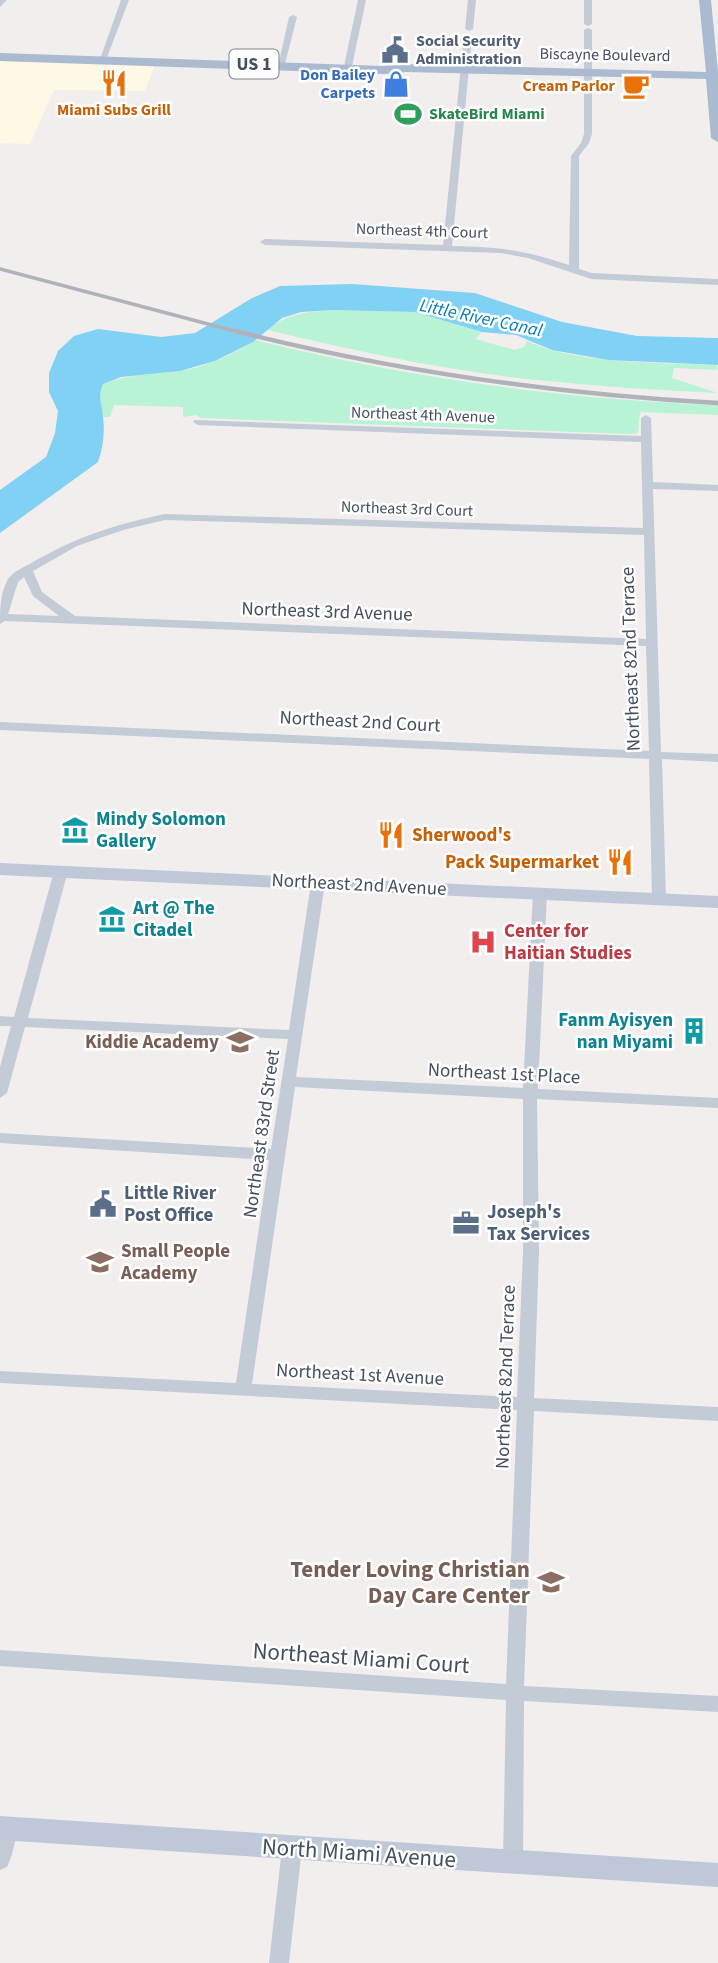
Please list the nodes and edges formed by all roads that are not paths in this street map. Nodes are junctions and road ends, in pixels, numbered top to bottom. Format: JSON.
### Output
{"nodes":[{"id":1,"x":3,"y":0,"type":"edge"},
{"id":2,"x":125,"y":0,"type":"edge"},
{"id":3,"x":362,"y":0,"type":"edge"},
{"id":4,"x":472,"y":0,"type":"edge"},
{"id":5,"x":588,"y":0,"type":"edge"},
{"id":6,"x":705,"y":0,"type":"edge"},
{"id":7,"x":0,"y":5,"type":"edge"},
{"id":8,"x":293,"y":17,"type":"dead end"},
{"id":9,"x":0,"y":57,"type":"edge"},
{"id":10,"x":102,"y":60,"type":"junction"},
{"id":11,"x":281,"y":64,"type":"junction"},
{"id":12,"x":352,"y":66,"type":"junction"},
{"id":13,"x":464,"y":69,"type":"junction"},
{"id":14,"x":587,"y":72,"type":"junction"},
{"id":15,"x":715,"y":76,"type":"edge"},
{"id":16,"x":718,"y":138,"type":"edge"},
{"id":17,"x":265,"y":242,"type":"dead end"},
{"id":18,"x":447,"y":248,"type":"junction"},
{"id":19,"x":574,"y":271,"type":"junction"},
{"id":20,"x":718,"y":282,"type":"edge"},
{"id":21,"x":646,"y":418,"type":"dead end"},
{"id":22,"x":198,"y":422,"type":"dead end"},
{"id":23,"x":646,"y":439,"type":"junction"},
{"id":24,"x":648,"y":485,"type":"junction"},
{"id":25,"x":718,"y":488,"type":"edge"},
{"id":26,"x":649,"y":532,"type":"junction"},
{"id":27,"x":27,"y":570,"type":"junction"},
{"id":28,"x":0,"y":619,"type":"edge"},
{"id":29,"x":71,"y":620,"type":"junction"},
{"id":30,"x":652,"y":643,"type":"junction"},
{"id":31,"x":0,"y":726,"type":"edge"},
{"id":32,"x":654,"y":755,"type":"junction"},
{"id":33,"x":718,"y":758,"type":"edge"},
{"id":34,"x":0,"y":869,"type":"edge"},
{"id":35,"x":61,"y":871,"type":"junction"},
{"id":36,"x":318,"y":883,"type":"junction"},
{"id":37,"x":540,"y":893,"type":"junction"},
{"id":38,"x":659,"y":899,"type":"junction"},
{"id":39,"x":718,"y":902,"type":"edge"},
{"id":40,"x":0,"y":1021,"type":"edge"},
{"id":41,"x":19,"y":1022,"type":"junction"},
{"id":42,"x":296,"y":1035,"type":"junction"},
{"id":43,"x":288,"y":1082,"type":"junction"},
{"id":44,"x":0,"y":1093,"type":"edge"},
{"id":45,"x":530,"y":1095,"type":"junction"},
{"id":46,"x":718,"y":1103,"type":"edge"},
{"id":47,"x":0,"y":1138,"type":"edge"},
{"id":48,"x":278,"y":1155,"type":"junction"},
{"id":49,"x":0,"y":1377,"type":"edge"},
{"id":50,"x":243,"y":1390,"type":"junction"},
{"id":51,"x":525,"y":1405,"type":"junction"},
{"id":52,"x":718,"y":1414,"type":"edge"},
{"id":53,"x":0,"y":1658,"type":"edge"},
{"id":54,"x":515,"y":1693,"type":"junction"},
{"id":55,"x":718,"y":1704,"type":"edge"},
{"id":56,"x":4,"y":1828,"type":"edge"},
{"id":57,"x":292,"y":1848,"type":"junction"},
{"id":58,"x":0,"y":1861,"type":"edge"},
{"id":59,"x":513,"y":1863,"type":"junction"},
{"id":60,"x":718,"y":1875,"type":"edge"},
{"id":61,"x":279,"y":1963,"type":"edge"}],
"edges":[{"from":1,"to":7,"type":"street"},
{"from":2,"to":10,"type":"street"},
{"from":3,"to":12,"type":"street"},
{"from":4,"to":13,"type":"street"},
{"from":5,"to":14,"type":"street"},
{"from":6,"to":15,"type":"main road"},
{"from":8,"to":11,"type":"street"},
{"from":9,"to":10,"type":"main road","name":"Biscayne Boulevard","number":"US 1"},
{"from":10,"to":11,"type":"main road","name":"Biscayne Boulevard","number":"US 1"},
{"from":11,"to":12,"type":"main road","name":"Biscayne Boulevard","number":"US 1"},
{"from":12,"to":13,"type":"main road","name":"Biscayne Boulevard","number":"US 1"},
{"from":13,"to":14,"type":"main road","name":"Biscayne Boulevard","number":"US 1"},
{"from":13,"to":18,"type":"street"},
{"from":14,"to":15,"type":"main road","name":"Biscayne Boulevard","number":"US 1"},
{"from":14,"to":19,"type":"street"},
{"from":15,"to":16,"type":"main road"},
{"from":17,"to":18,"type":"street","name":"Northeast 4th Court"},
{"from":18,"to":19,"type":"street","name":"Northeast 4th Court"},
{"from":19,"to":20,"type":"street","name":"Northeast 4th Court"},
{"from":21,"to":23,"type":"street","name":"Northeast 82nd Terrace"},
{"from":22,"to":23,"type":"street","name":"Northeast 4th Avenue"},
{"from":23,"to":24,"type":"street","name":"Northeast 82nd Terrace"},
{"from":24,"to":25,"type":"street"},
{"from":24,"to":26,"type":"street","name":"Northeast 82nd Terrace"},
{"from":26,"to":27,"type":"street","name":"Northeast 3rd Court"},
{"from":26,"to":30,"type":"street","name":"Northeast 82nd Terrace"},
{"from":27,"to":28,"type":"street"},
{"from":27,"to":29,"type":"street"},
{"from":28,"to":29,"type":"street","name":"Northeast 3rd Avenue"},
{"from":29,"to":30,"type":"street","name":"Northeast 3rd Avenue"},
{"from":30,"to":32,"type":"street","name":"Northeast 82nd Terrace"},
{"from":31,"to":32,"type":"street","name":"Northeast 2nd Court"},
{"from":32,"to":33,"type":"street","name":"Northeast 2nd Court"},
{"from":32,"to":38,"type":"street","name":"Northeast 82nd Terrace"},
{"from":34,"to":35,"type":"main road","name":"Northeast 2nd Avenue"},
{"from":35,"to":36,"type":"main road","name":"Northeast 2nd Avenue"},
{"from":35,"to":41,"type":"street"},
{"from":36,"to":37,"type":"main road","name":"Northeast 2nd Avenue"},
{"from":36,"to":42,"type":"street","name":"Northeast 83rd Street"},
{"from":37,"to":38,"type":"main road","name":"Northeast 2nd Avenue"},
{"from":37,"to":45,"type":"street","name":"Northeast 82nd Terrace"},
{"from":38,"to":39,"type":"main road","name":"Northeast 2nd Avenue"},
{"from":40,"to":41,"type":"street"},
{"from":41,"to":42,"type":"street"},
{"from":41,"to":44,"type":"street"},
{"from":42,"to":43,"type":"street","name":"Northeast 83rd Street"},
{"from":43,"to":45,"type":"street","name":"Northeast 1st Place"},
{"from":43,"to":48,"type":"street","name":"Northeast 83rd Street"},
{"from":45,"to":46,"type":"street","name":"Northeast 1st Place"},
{"from":45,"to":51,"type":"street","name":"Northeast 82nd Terrace"},
{"from":47,"to":48,"type":"street"},
{"from":48,"to":50,"type":"street","name":"Northeast 83rd Street"},
{"from":49,"to":50,"type":"street","name":"Northeast 1st Avenue"},
{"from":50,"to":51,"type":"street","name":"Northeast 1st Avenue"},
{"from":51,"to":52,"type":"street","name":"Northeast 1st Avenue"},
{"from":51,"to":54,"type":"street","name":"Northeast 82nd Terrace"},
{"from":53,"to":54,"type":"street","name":"Northeast Miami Court"},
{"from":54,"to":55,"type":"street","name":"Northeast Miami Court"},
{"from":54,"to":59,"type":"street","name":"Northeast 82nd Terrace"},
{"from":56,"to":57,"type":"main road","name":"North Miami Avenue"},
{"from":56,"to":58,"type":"street"},
{"from":57,"to":59,"type":"main road","name":"North Miami Avenue"},
{"from":57,"to":61,"type":"street"},
{"from":59,"to":60,"type":"main road","name":"North Miami Avenue"}]}
